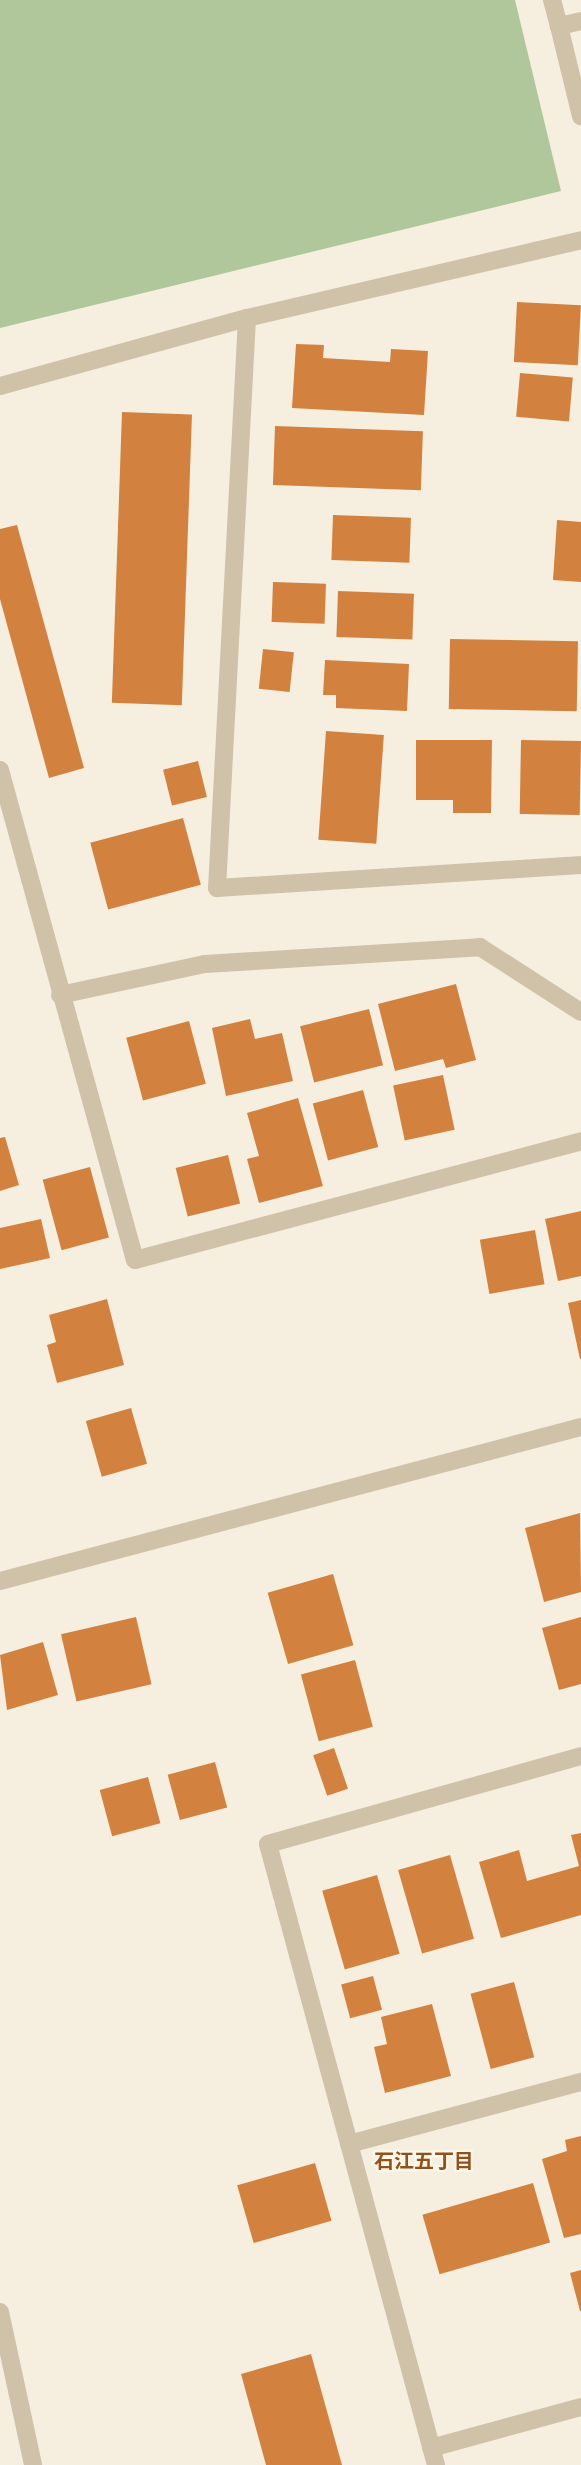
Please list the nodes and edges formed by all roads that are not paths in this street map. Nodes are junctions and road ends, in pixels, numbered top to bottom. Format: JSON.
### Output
{"nodes":[{"id":1,"x":552,"y":0,"type":"edge"},
{"id":2,"x":581,"y":21,"type":"edge"},
{"id":3,"x":559,"y":27,"type":"junction"},
{"id":4,"x":581,"y":116,"type":"edge"},
{"id":5,"x":581,"y":240,"type":"edge"},
{"id":6,"x":248,"y":318,"type":"junction"},
{"id":7,"x":0,"y":386,"type":"edge"},
{"id":8,"x":0,"y":770,"type":"edge"},
{"id":9,"x":581,"y":865,"type":"edge"},
{"id":10,"x":60,"y":995,"type":"junction"},
{"id":11,"x":581,"y":1012,"type":"edge"},
{"id":12,"x":581,"y":1141,"type":"edge"},
{"id":13,"x":581,"y":1427,"type":"edge"},
{"id":14,"x":0,"y":1581,"type":"edge"},
{"id":15,"x":581,"y":1756,"type":"edge"},
{"id":16,"x":581,"y":2082,"type":"edge"},
{"id":17,"x":349,"y":2144,"type":"junction"},
{"id":18,"x":0,"y":2312,"type":"edge"},
{"id":19,"x":581,"y":2407,"type":"edge"},
{"id":20,"x":433,"y":2456,"type":"edge"},
{"id":21,"x":33,"y":2465,"type":"edge"}],
"edges":[{"from":1,"to":3,"type":"street"},
{"from":2,"to":3,"type":"street"},
{"from":3,"to":4,"type":"street"},
{"from":5,"to":6,"type":"street"},
{"from":6,"to":7,"type":"street"},
{"from":6,"to":9,"type":"street"},
{"from":8,"to":10,"type":"street"},
{"from":10,"to":11,"type":"street"},
{"from":10,"to":12,"type":"street"},
{"from":13,"to":14,"type":"street"},
{"from":15,"to":17,"type":"street"},
{"from":16,"to":17,"type":"street"},
{"from":17,"to":20,"type":"street"},
{"from":18,"to":21,"type":"street"},
{"from":19,"to":20,"type":"street"}]}
